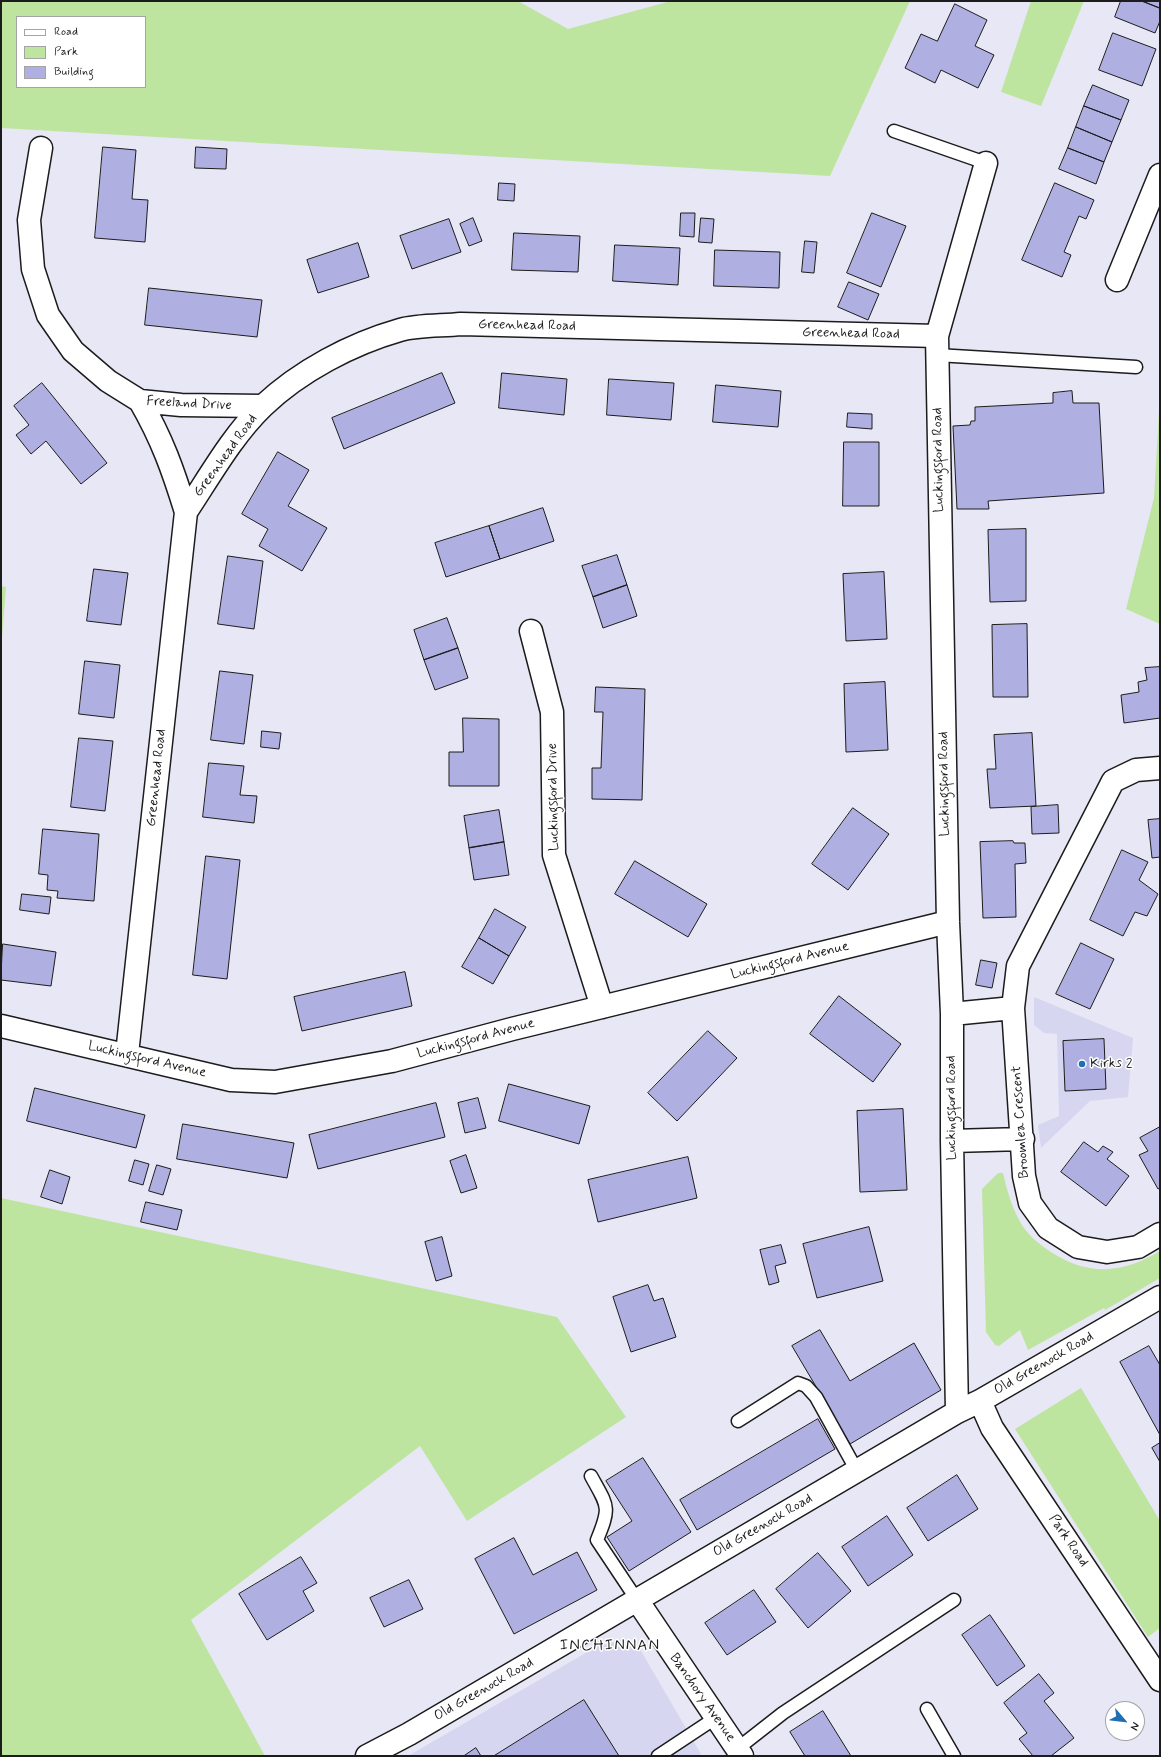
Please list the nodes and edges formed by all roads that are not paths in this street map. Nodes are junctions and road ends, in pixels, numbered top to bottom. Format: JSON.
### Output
{"nodes":[{"id":1,"x":894,"y":131,"type":"dead end"},
{"id":2,"x":41,"y":148,"type":"dead end"},
{"id":3,"x":986,"y":163,"type":"joint"},
{"id":4,"x":1160,"y":175,"type":"edge"},
{"id":5,"x":1117,"y":280,"type":"dead end"},
{"id":6,"x":937,"y":346,"type":"junction"},
{"id":7,"x":1136,"y":367,"type":"dead end"},
{"id":8,"x":140,"y":401,"type":"junction"},
{"id":9,"x":263,"y":406,"type":"junction"},
{"id":10,"x":186,"y":512,"type":"junction"},
{"id":11,"x":531,"y":631,"type":"dead end"},
{"id":12,"x":1160,"y":768,"type":"edge"},
{"id":13,"x":948,"y":922,"type":"junction"},
{"id":14,"x":602,"y":1007,"type":"junction"},
{"id":15,"x":1013,"y":1008,"type":"junction"},
{"id":16,"x":952,"y":1014,"type":"junction"},
{"id":17,"x":1,"y":1026,"type":"edge"},
{"id":18,"x":127,"y":1054,"type":"junction"},
{"id":19,"x":1023,"y":1140,"type":"junction"},
{"id":20,"x":952,"y":1141,"type":"junction"},
{"id":21,"x":1160,"y":1234,"type":"edge"},
{"id":22,"x":1160,"y":1297,"type":"edge"},
{"id":23,"x":980,"y":1401,"type":"junction"},
{"id":24,"x":956,"y":1412,"type":"junction"},
{"id":25,"x":738,"y":1421,"type":"dead end"},
{"id":26,"x":857,"y":1471,"type":"junction"},
{"id":27,"x":591,"y":1476,"type":"dead end"},
{"id":28,"x":637,"y":1600,"type":"junction"},
{"id":29,"x":954,"y":1600,"type":"dead end"},
{"id":30,"x":1160,"y":1680,"type":"edge"},
{"id":31,"x":927,"y":1709,"type":"dead end"},
{"id":32,"x":717,"y":1717,"type":"junction"},
{"id":33,"x":740,"y":1753,"type":"edge"},
{"id":34,"x":367,"y":1756,"type":"edge"},
{"id":35,"x":658,"y":1756,"type":"edge"},
{"id":36,"x":954,"y":1756,"type":"edge"}],
"edges":[{"from":1,"to":3,"type":"lane"},
{"from":2,"to":8,"type":"street","name":"Freeland Drive"},
{"from":3,"to":6,"type":"street","name":"Luckingsford Road"},
{"from":4,"to":5,"type":"street"},
{"from":6,"to":7,"type":"lane"},
{"from":6,"to":9,"type":"street","name":"Greenhead Road"},
{"from":6,"to":13,"type":"street","name":"Luckingsford Road"},
{"from":8,"to":9,"type":"street","name":"Freeland Drive"},
{"from":8,"to":10,"type":"street","name":"Freeland Drive"},
{"from":9,"to":10,"type":"street","name":"Greenhead Road"},
{"from":10,"to":18,"type":"street","name":"Greenhead Road"},
{"from":11,"to":14,"type":"street","name":"Luckingsford Drive"},
{"from":12,"to":15,"type":"street","name":"Broomlea Crescent"},
{"from":13,"to":14,"type":"street","name":"Luckingsford Avenue"},
{"from":13,"to":16,"type":"street","name":"Luckingsford Road"},
{"from":14,"to":18,"type":"street","name":"Luckingsford Avenue"},
{"from":15,"to":16,"type":"street"},
{"from":15,"to":19,"type":"street","name":"Broomlea Crescent"},
{"from":16,"to":20,"type":"street","name":"Luckingsford Road"},
{"from":17,"to":18,"type":"street","name":"Luckingsford Avenue"},
{"from":19,"to":20,"type":"street"},
{"from":19,"to":21,"type":"street","name":"Broomlea Crescent"},
{"from":20,"to":24,"type":"street","name":"Luckingsford Road"},
{"from":22,"to":23,"type":"street","name":"Old Greenock Road"},
{"from":23,"to":24,"type":"street","name":"Old Greenock Road"},
{"from":23,"to":30,"type":"street","name":"Park Road"},
{"from":24,"to":26,"type":"street","name":"Old Greenock Road"},
{"from":25,"to":26,"type":"lane"},
{"from":26,"to":28,"type":"street","name":"Old Greenock Road"},
{"from":27,"to":28,"type":"lane"},
{"from":28,"to":32,"type":"street","name":"Banchory Avenue"},
{"from":28,"to":34,"type":"street","name":"Old Greenock Road"},
{"from":29,"to":33,"type":"lane"},
{"from":31,"to":36,"type":"lane"},
{"from":32,"to":33,"type":"street","name":"Banchory Avenue"},
{"from":32,"to":35,"type":"lane"}]}
